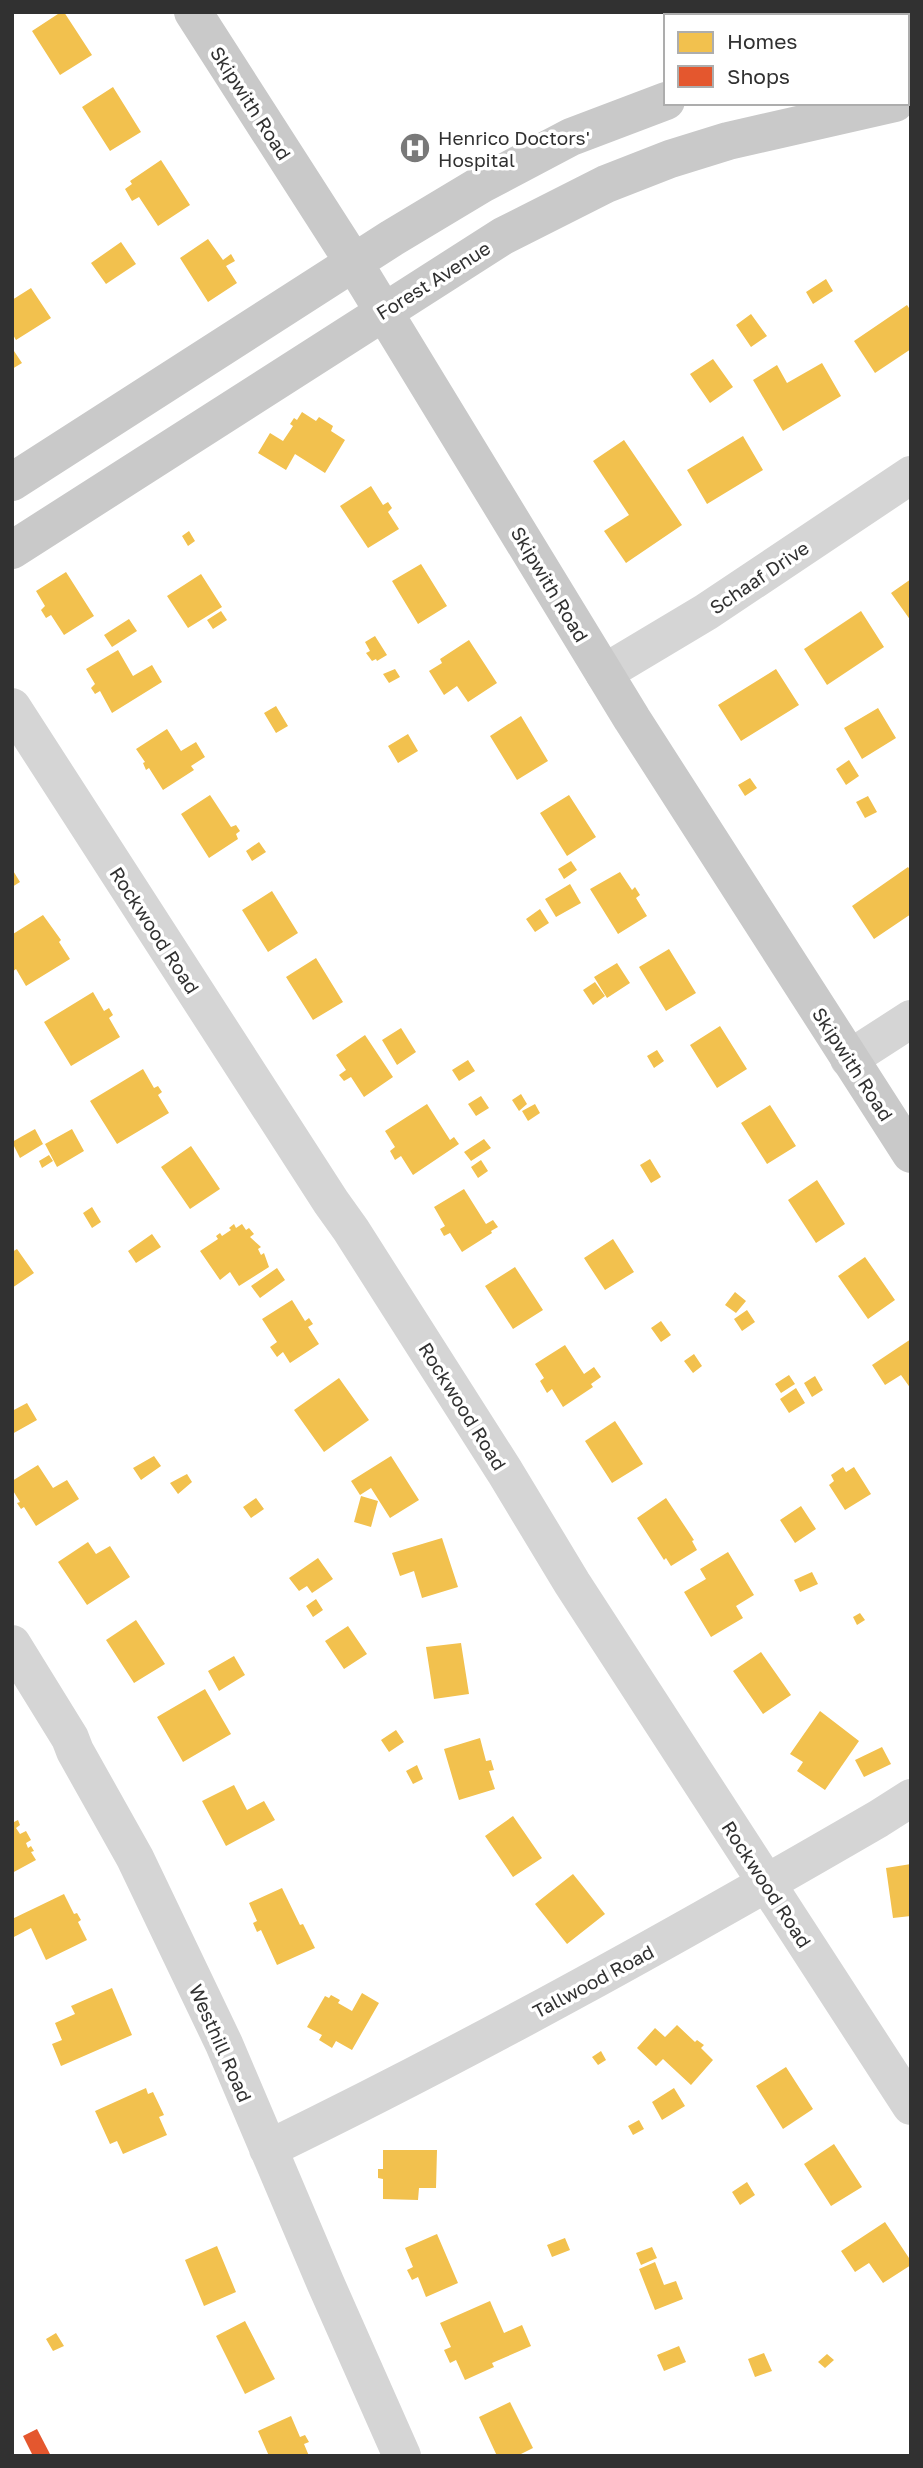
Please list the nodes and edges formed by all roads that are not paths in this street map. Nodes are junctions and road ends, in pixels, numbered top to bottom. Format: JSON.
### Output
{"nodes":[{"id":1,"x":193,"y":12,"type":"edge"},
{"id":2,"x":664,"y":102,"type":"edge"},
{"id":3,"x":886,"y":105,"type":"edge"},
{"id":4,"x":354,"y":263,"type":"junction"},
{"id":5,"x":383,"y":311,"type":"junction"},
{"id":6,"x":911,"y":475,"type":"edge"},
{"id":7,"x":12,"y":482,"type":"edge"},
{"id":8,"x":12,"y":550,"type":"edge"},
{"id":9,"x":604,"y":673,"type":"junction"},
{"id":10,"x":12,"y":708,"type":"edge"},
{"id":11,"x":911,"y":1020,"type":"edge"},
{"id":12,"x":849,"y":1059,"type":"junction"},
{"id":13,"x":911,"y":1154,"type":"edge"},
{"id":14,"x":12,"y":1644,"type":"edge"},
{"id":15,"x":911,"y":1798,"type":"edge"},
{"id":16,"x":767,"y":1884,"type":"junction"},
{"id":17,"x":911,"y":2106,"type":"edge"},
{"id":18,"x":268,"y":2149,"type":"junction"},
{"id":19,"x":402,"y":2456,"type":"edge"}],
"edges":[{"from":1,"to":4,"type":"main road","name":"Skipwith Road"},
{"from":2,"to":4,"type":"main road"},
{"from":3,"to":5,"type":"main road","name":"Forest Avenue"},
{"from":4,"to":5,"type":"main road","name":"Skipwith Road"},
{"from":4,"to":7,"type":"main road"},
{"from":5,"to":8,"type":"main road","name":"Forest Avenue"},
{"from":5,"to":9,"type":"main road","name":"Skipwith Road"},
{"from":6,"to":9,"type":"street","name":"Schaaf Drive"},
{"from":9,"to":12,"type":"main road","name":"Skipwith Road"},
{"from":10,"to":16,"type":"street","name":"Rockwood Road"},
{"from":11,"to":12,"type":"street"},
{"from":12,"to":13,"type":"main road","name":"Skipwith Road"},
{"from":14,"to":18,"type":"street","name":"Westhill Road"},
{"from":15,"to":16,"type":"street","name":"Tallwood Road"},
{"from":16,"to":17,"type":"street","name":"Rockwood Road"},
{"from":16,"to":18,"type":"street","name":"Tallwood Road"},
{"from":18,"to":19,"type":"street","name":"Westhill Road"}]}
